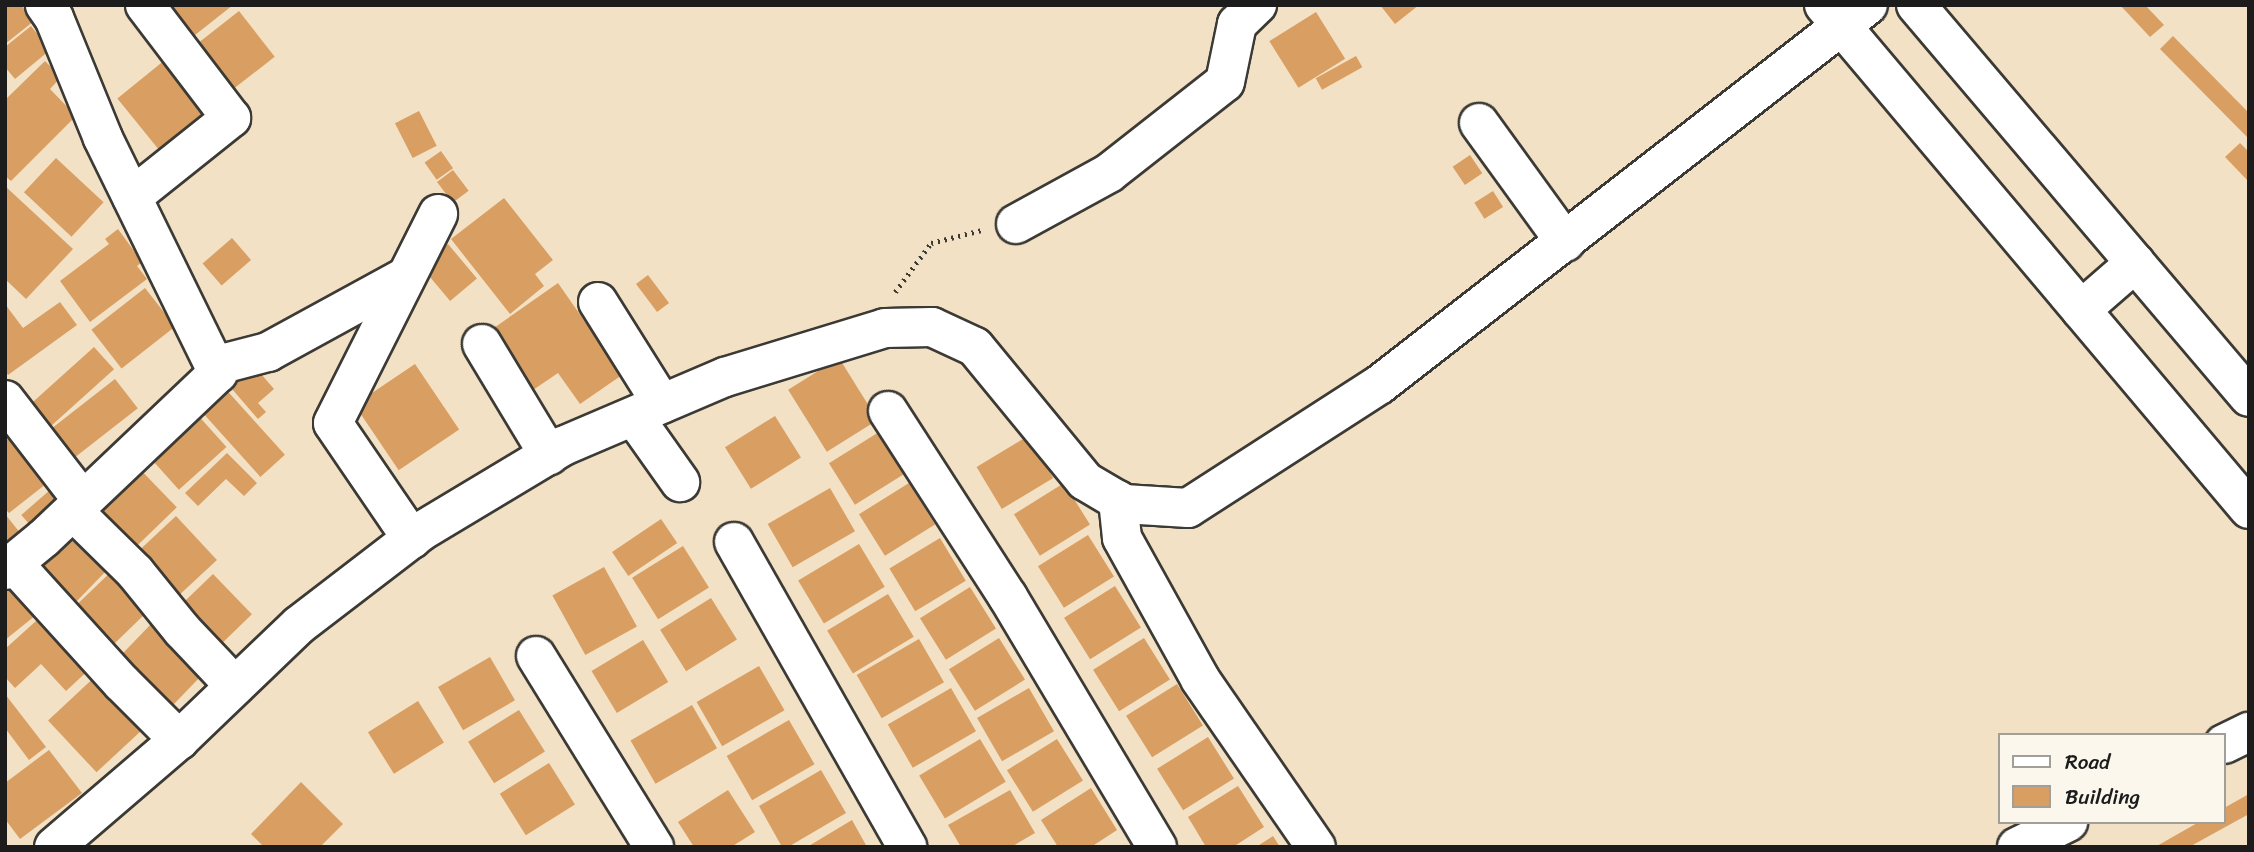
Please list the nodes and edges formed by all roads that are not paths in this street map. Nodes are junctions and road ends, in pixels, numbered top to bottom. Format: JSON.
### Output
{"nodes":[{"id":1,"x":145,"y":5,"type":"edge"},
{"id":2,"x":1257,"y":5,"type":"edge"},
{"id":3,"x":1916,"y":5,"type":"edge"},
{"id":4,"x":47,"y":6,"type":"edge"},
{"id":5,"x":1845,"y":13,"type":"edge"},
{"id":6,"x":1224,"y":20,"type":"edge"},
{"id":7,"x":1479,"y":122,"type":"dead end"},
{"id":8,"x":132,"y":197,"type":"junction"},
{"id":9,"x":438,"y":214,"type":"dead end"},
{"id":10,"x":1016,"y":224,"type":"road end"},
{"id":11,"x":1565,"y":242,"type":"junction"},
{"id":12,"x":2135,"y":263,"type":"junction"},
{"id":13,"x":405,"y":277,"type":"junction"},
{"id":14,"x":598,"y":302,"type":"dead end"},
{"id":15,"x":2081,"y":310,"type":"junction"},
{"id":16,"x":482,"y":344,"type":"dead end"},
{"id":17,"x":214,"y":366,"type":"junction"},
{"id":18,"x":2249,"y":397,"type":"edge"},
{"id":19,"x":5,"y":400,"type":"edge"},
{"id":20,"x":648,"y":410,"type":"junction"},
{"id":21,"x":888,"y":411,"type":"dead end"},
{"id":22,"x":549,"y":454,"type":"junction"},
{"id":23,"x":680,"y":482,"type":"dead end"},
{"id":24,"x":1118,"y":500,"type":"junction"},
{"id":25,"x":78,"y":506,"type":"junction"},
{"id":26,"x":2249,"y":509,"type":"edge"},
{"id":27,"x":412,"y":539,"type":"junction"},
{"id":28,"x":734,"y":541,"type":"dead end"},
{"id":29,"x":9,"y":567,"type":"edge"},
{"id":30,"x":536,"y":656,"type":"dead end"},
{"id":31,"x":235,"y":687,"type":"junction"},
{"id":32,"x":2249,"y":732,"type":"edge"},
{"id":33,"x":179,"y":740,"type":"junction"},
{"id":34,"x":2226,"y":743,"type":"edge"},
{"id":35,"x":2069,"y":832,"type":"edge"},
{"id":36,"x":54,"y":847,"type":"edge"},
{"id":37,"x":654,"y":847,"type":"edge"},
{"id":38,"x":907,"y":847,"type":"edge"},
{"id":39,"x":1157,"y":847,"type":"edge"},
{"id":40,"x":1316,"y":847,"type":"edge"},
{"id":41,"x":2017,"y":847,"type":"edge"}],
"edges":[{"from":1,"to":8,"type":"street"},
{"from":2,"to":6,"type":"street"},
{"from":3,"to":12,"type":"street"},
{"from":4,"to":8,"type":"street"},
{"from":5,"to":11,"type":"street"},
{"from":5,"to":15,"type":"street"},
{"from":6,"to":10,"type":"street"},
{"from":7,"to":11,"type":"street"},
{"from":8,"to":17,"type":"street"},
{"from":9,"to":13,"type":"street"},
{"from":11,"to":24,"type":"street"},
{"from":12,"to":15,"type":"street"},
{"from":12,"to":18,"type":"street"},
{"from":13,"to":17,"type":"street"},
{"from":13,"to":27,"type":"street"},
{"from":14,"to":20,"type":"street"},
{"from":15,"to":26,"type":"street"},
{"from":16,"to":22,"type":"street"},
{"from":17,"to":25,"type":"street"},
{"from":19,"to":25,"type":"street"},
{"from":20,"to":22,"type":"street"},
{"from":20,"to":23,"type":"street"},
{"from":20,"to":24,"type":"street"},
{"from":21,"to":39,"type":"street"},
{"from":22,"to":27,"type":"street"},
{"from":24,"to":40,"type":"street"},
{"from":25,"to":29,"type":"street"},
{"from":25,"to":31,"type":"street"},
{"from":27,"to":31,"type":"street"},
{"from":28,"to":38,"type":"street"},
{"from":29,"to":33,"type":"street"},
{"from":30,"to":37,"type":"street"},
{"from":31,"to":33,"type":"street"},
{"from":32,"to":34,"type":"street"},
{"from":33,"to":36,"type":"street"},
{"from":35,"to":41,"type":"street"}]}
